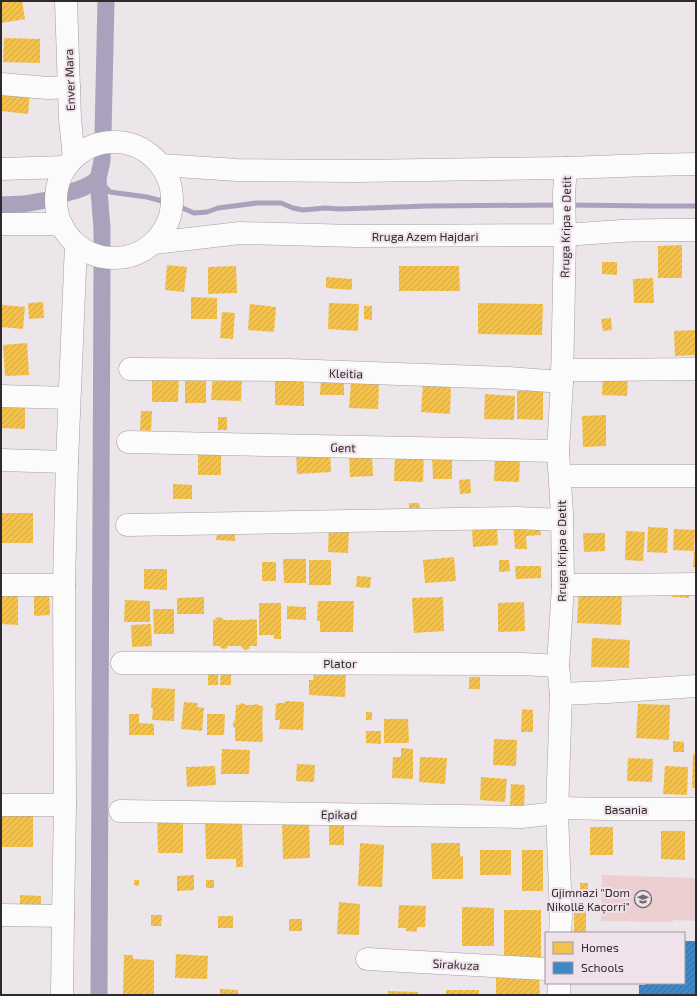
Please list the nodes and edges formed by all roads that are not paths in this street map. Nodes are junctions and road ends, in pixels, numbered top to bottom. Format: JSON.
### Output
{"nodes":[{"id":1,"x":66,"y":1,"type":"edge"},
{"id":2,"x":1,"y":84,"type":"edge"},
{"id":3,"x":69,"y":87,"type":"junction"},
{"id":4,"x":70,"y":163,"type":"junction"},
{"id":5,"x":696,"y":164,"type":"edge"},
{"id":6,"x":161,"y":165,"type":"junction"},
{"id":7,"x":566,"y":168,"type":"junction"},
{"id":8,"x":1,"y":169,"type":"edge"},
{"id":9,"x":565,"y":214,"type":"junction"},
{"id":10,"x":1,"y":224,"type":"edge"},
{"id":11,"x":62,"y":226,"type":"junction"},
{"id":12,"x":696,"y":230,"type":"edge"},
{"id":13,"x":154,"y":243,"type":"junction"},
{"id":14,"x":76,"y":244,"type":"junction"},
{"id":15,"x":130,"y":369,"type":"dead end"},
{"id":16,"x":696,"y":369,"type":"edge"},
{"id":17,"x":562,"y":376,"type":"junction"},
{"id":18,"x":1,"y":396,"type":"edge"},
{"id":19,"x":69,"y":398,"type":"junction"},
{"id":20,"x":128,"y":442,"type":"dead end"},
{"id":21,"x":558,"y":451,"type":"junction"},
{"id":22,"x":1,"y":460,"type":"edge"},
{"id":23,"x":67,"y":462,"type":"junction"},
{"id":24,"x":560,"y":476,"type":"junction"},
{"id":25,"x":696,"y":476,"type":"edge"},
{"id":26,"x":562,"y":520,"type":"junction"},
{"id":27,"x":127,"y":525,"type":"dead end"},
{"id":28,"x":696,"y":584,"type":"edge"},
{"id":29,"x":1,"y":585,"type":"edge"},
{"id":30,"x":64,"y":585,"type":"junction"},
{"id":31,"x":562,"y":585,"type":"junction"},
{"id":32,"x":122,"y":663,"type":"dead end"},
{"id":33,"x":558,"y":666,"type":"junction"},
{"id":34,"x":696,"y":686,"type":"edge"},
{"id":35,"x":561,"y":694,"type":"junction"},
{"id":36,"x":1,"y":805,"type":"edge"},
{"id":37,"x":65,"y":805,"type":"junction"},
{"id":38,"x":696,"y":809,"type":"edge"},
{"id":39,"x":557,"y":810,"type":"junction"},
{"id":40,"x":120,"y":811,"type":"dead end"},
{"id":41,"x":1,"y":915,"type":"edge"},
{"id":42,"x":62,"y":916,"type":"junction"},
{"id":43,"x":560,"y":932,"type":"edge"},
{"id":44,"x":367,"y":959,"type":"dead end"},
{"id":45,"x":545,"y":969,"type":"edge"},
{"id":46,"x":559,"y":984,"type":"edge"},
{"id":47,"x":62,"y":995,"type":"edge"},
{"id":48,"x":559,"y":995,"type":"edge"}],
"edges":[{"from":1,"to":3,"type":"street","name":"Enver Mara"},
{"from":2,"to":3,"type":"street"},
{"from":3,"to":4,"type":"street","name":"Enver Mara"},
{"from":4,"to":6,"type":"street","name":"Rruga Azem Hajdari"},
{"from":4,"to":8,"type":"street"},
{"from":4,"to":11,"type":"street","name":"Rruga Azem Hajdari"},
{"from":5,"to":7,"type":"street"},
{"from":6,"to":7,"type":"street"},
{"from":6,"to":13,"type":"street","name":"Rruga Azem Hajdari"},
{"from":7,"to":9,"type":"street","name":"Rruga Kripa e Detit"},
{"from":9,"to":12,"type":"street","name":"Rruga Azem Hajdari"},
{"from":9,"to":13,"type":"street","name":"Rruga Azem Hajdari"},
{"from":9,"to":17,"type":"street","name":"Rruga Kripa e Detit"},
{"from":10,"to":11,"type":"street"},
{"from":11,"to":14,"type":"street","name":"Rruga Azem Hajdari"},
{"from":13,"to":14,"type":"street","name":"Rruga Azem Hajdari"},
{"from":14,"to":19,"type":"street"},
{"from":15,"to":17,"type":"street","name":"Kleitia"},
{"from":16,"to":17,"type":"street","name":"Kleitia"},
{"from":17,"to":21,"type":"street","name":"Rruga Kripa e Detit"},
{"from":18,"to":19,"type":"street"},
{"from":19,"to":23,"type":"street"},
{"from":20,"to":21,"type":"street","name":"Gent"},
{"from":21,"to":24,"type":"street","name":"Rruga Kripa e Detit"},
{"from":22,"to":23,"type":"street"},
{"from":23,"to":30,"type":"street"},
{"from":24,"to":25,"type":"street"},
{"from":24,"to":26,"type":"street","name":"Rruga Kripa e Detit"},
{"from":26,"to":27,"type":"street"},
{"from":26,"to":31,"type":"street","name":"Rruga Kripa e Detit"},
{"from":28,"to":31,"type":"street"},
{"from":29,"to":30,"type":"street"},
{"from":30,"to":37,"type":"street"},
{"from":31,"to":33,"type":"street","name":"Rruga Kripa e Detit"},
{"from":32,"to":33,"type":"street","name":"Plator"},
{"from":33,"to":35,"type":"street","name":"Rruga Kripa e Detit"},
{"from":34,"to":35,"type":"street"},
{"from":35,"to":39,"type":"street","name":"Rruga Kripa e Detit"},
{"from":36,"to":37,"type":"street"},
{"from":37,"to":42,"type":"street"},
{"from":38,"to":39,"type":"street","name":"Basania"},
{"from":39,"to":40,"type":"street","name":"Epikad"},
{"from":39,"to":43,"type":"street","name":"Rruga Kripa e Detit"},
{"from":41,"to":42,"type":"street"},
{"from":42,"to":47,"type":"street"},
{"from":44,"to":45,"type":"street","name":"Sirakuza"},
{"from":46,"to":48,"type":"street"}]}
